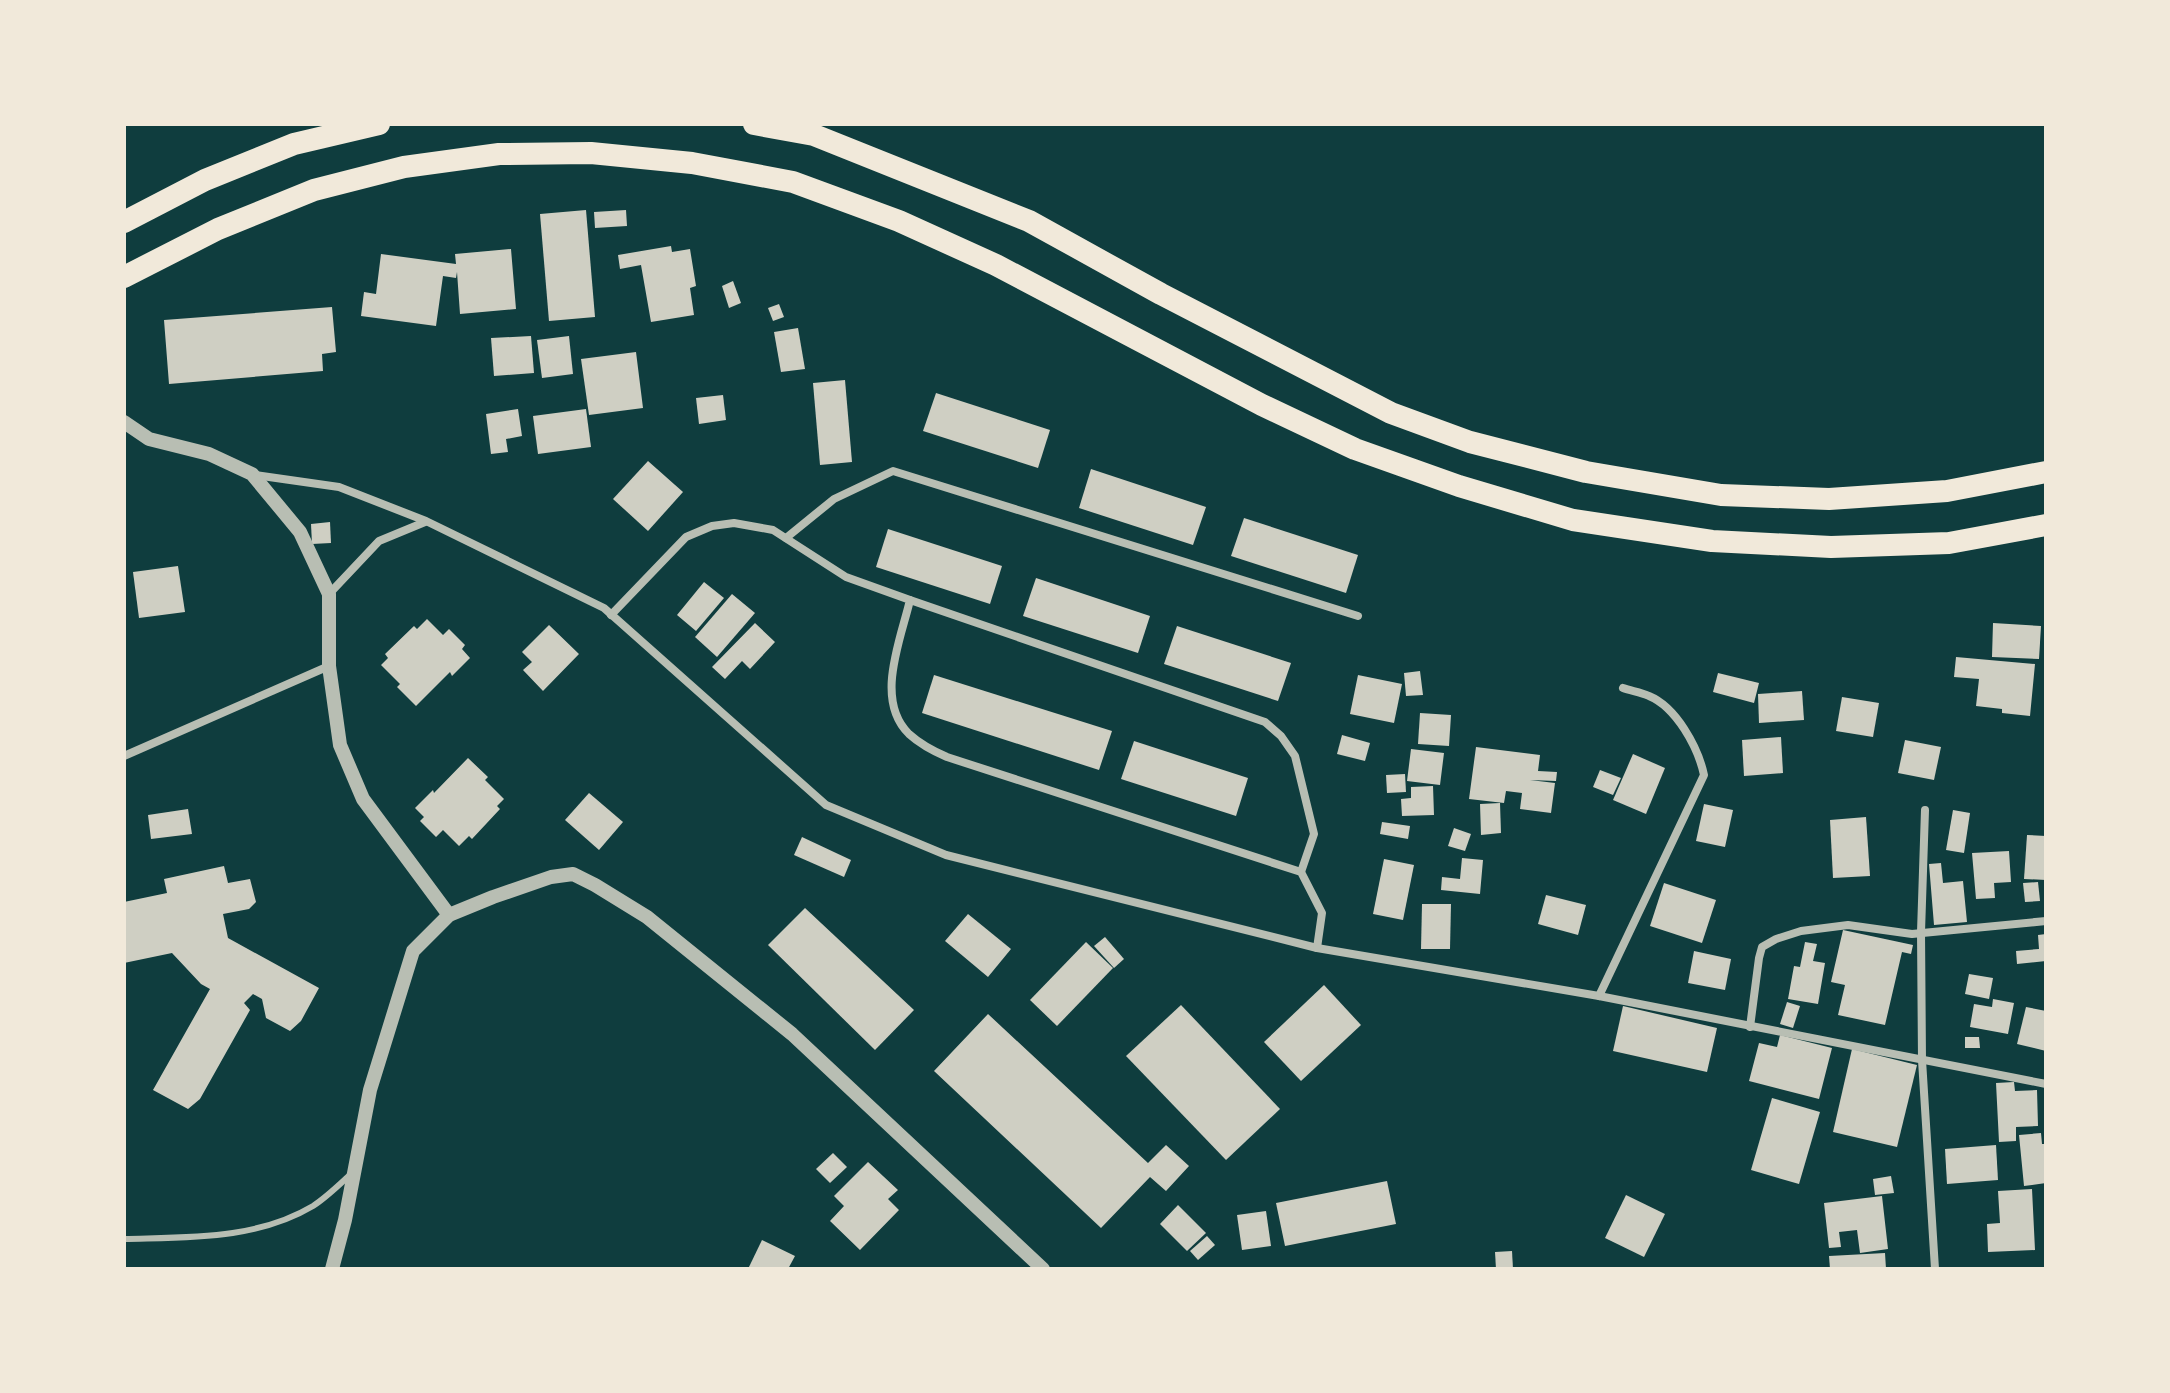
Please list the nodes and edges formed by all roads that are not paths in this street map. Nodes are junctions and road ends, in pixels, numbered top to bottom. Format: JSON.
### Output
{"nodes":[{"id":1,"x":379,"y":124,"type":"edge"},
{"id":2,"x":754,"y":124,"type":"edge"},
{"id":3,"x":124,"y":222,"type":"edge"},
{"id":4,"x":124,"y":277,"type":"edge"},
{"id":5,"x":124,"y":422,"type":"edge"},
{"id":6,"x":2046,"y":472,"type":"edge"},
{"id":7,"x":252,"y":474,"type":"junction"},
{"id":8,"x":426,"y":521,"type":"junction"},
{"id":9,"x":2046,"y":525,"type":"edge"},
{"id":10,"x":786,"y":538,"type":"junction"},
{"id":11,"x":329,"y":594,"type":"junction"},
{"id":12,"x":910,"y":600,"type":"junction"},
{"id":13,"x":611,"y":615,"type":"junction"},
{"id":14,"x":1358,"y":616,"type":"dead end"},
{"id":15,"x":329,"y":666,"type":"junction"},
{"id":16,"x":1623,"y":688,"type":"dead end"},
{"id":17,"x":124,"y":756,"type":"edge"},
{"id":18,"x":1925,"y":810,"type":"dead end"},
{"id":19,"x":1301,"y":872,"type":"junction"},
{"id":20,"x":449,"y":915,"type":"junction"},
{"id":21,"x":2046,"y":921,"type":"edge"},
{"id":22,"x":1921,"y":932,"type":"junction"},
{"id":23,"x":1317,"y":948,"type":"junction"},
{"id":24,"x":1599,"y":996,"type":"junction"},
{"id":25,"x":1750,"y":1027,"type":"junction"},
{"id":26,"x":1922,"y":1060,"type":"junction"},
{"id":27,"x":2046,"y":1084,"type":"edge"},
{"id":28,"x":355,"y":1171,"type":"junction"},
{"id":29,"x":124,"y":1239,"type":"edge"},
{"id":30,"x":332,"y":1269,"type":"edge"},
{"id":31,"x":1043,"y":1269,"type":"edge"},
{"id":32,"x":1935,"y":1269,"type":"edge"}],
"edges":[{"from":1,"to":3,"type":"highway"},
{"from":2,"to":6,"type":"highway"},
{"from":4,"to":9,"type":"highway"},
{"from":5,"to":7,"type":"street"},
{"from":7,"to":8,"type":"street"},
{"from":7,"to":11,"type":"street"},
{"from":8,"to":11,"type":"street"},
{"from":8,"to":13,"type":"street"},
{"from":10,"to":12,"type":"street"},
{"from":10,"to":13,"type":"street"},
{"from":10,"to":14,"type":"street"},
{"from":11,"to":15,"type":"street"},
{"from":12,"to":19,"type":"street"},
{"from":12,"to":19,"type":"street"},
{"from":13,"to":23,"type":"street"},
{"from":15,"to":17,"type":"street"},
{"from":15,"to":20,"type":"street"},
{"from":16,"to":24,"type":"street"},
{"from":18,"to":22,"type":"street"},
{"from":19,"to":23,"type":"street"},
{"from":20,"to":28,"type":"street"},
{"from":20,"to":31,"type":"street"},
{"from":21,"to":22,"type":"street"},
{"from":22,"to":25,"type":"street"},
{"from":22,"to":26,"type":"street"},
{"from":23,"to":24,"type":"street"},
{"from":24,"to":25,"type":"street"},
{"from":25,"to":26,"type":"street"},
{"from":26,"to":27,"type":"street"},
{"from":26,"to":32,"type":"street"},
{"from":28,"to":29,"type":"lane"},
{"from":28,"to":30,"type":"street"}]}
